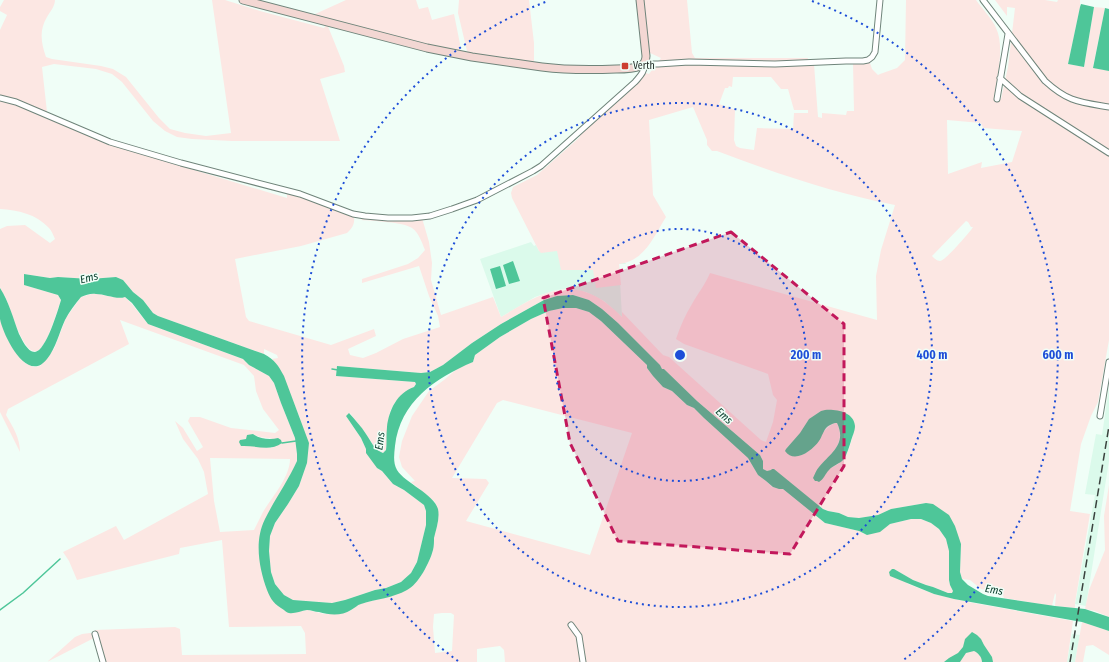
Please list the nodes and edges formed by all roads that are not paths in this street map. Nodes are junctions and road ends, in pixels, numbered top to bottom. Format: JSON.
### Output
{"nodes":[{"id":1,"x":244,"y":0,"type":"edge"},
{"id":2,"x":640,"y":0,"type":"edge"},
{"id":3,"x":880,"y":0,"type":"edge"},
{"id":4,"x":983,"y":0,"type":"edge"},
{"id":5,"x":1008,"y":34,"type":"junction"},
{"id":6,"x":644,"y":64,"type":"junction"},
{"id":7,"x":1000,"y":78,"type":"junction"},
{"id":8,"x":0,"y":98,"type":"edge"},
{"id":9,"x":997,"y":99,"type":"dead end"},
{"id":10,"x":1109,"y":107,"type":"edge"},
{"id":11,"x":1109,"y":153,"type":"edge"},
{"id":12,"x":1109,"y":362,"type":"edge"},
{"id":13,"x":1100,"y":416,"type":"dead end"},
{"id":14,"x":571,"y":625,"type":"dead end"},
{"id":15,"x":95,"y":634,"type":"dead end"},
{"id":16,"x":103,"y":662,"type":"edge"},
{"id":17,"x":583,"y":662,"type":"edge"}],
"edges":[{"from":1,"to":6,"type":"street"},
{"from":2,"to":6,"type":"street"},
{"from":3,"to":6,"type":"street"},
{"from":4,"to":5,"type":"street"},
{"from":5,"to":7,"type":"street"},
{"from":5,"to":10,"type":"street"},
{"from":6,"to":8,"type":"street"},
{"from":7,"to":9,"type":"street"},
{"from":7,"to":11,"type":"street"},
{"from":12,"to":13,"type":"street"},
{"from":14,"to":17,"type":"street"},
{"from":15,"to":16,"type":"street"}]}
